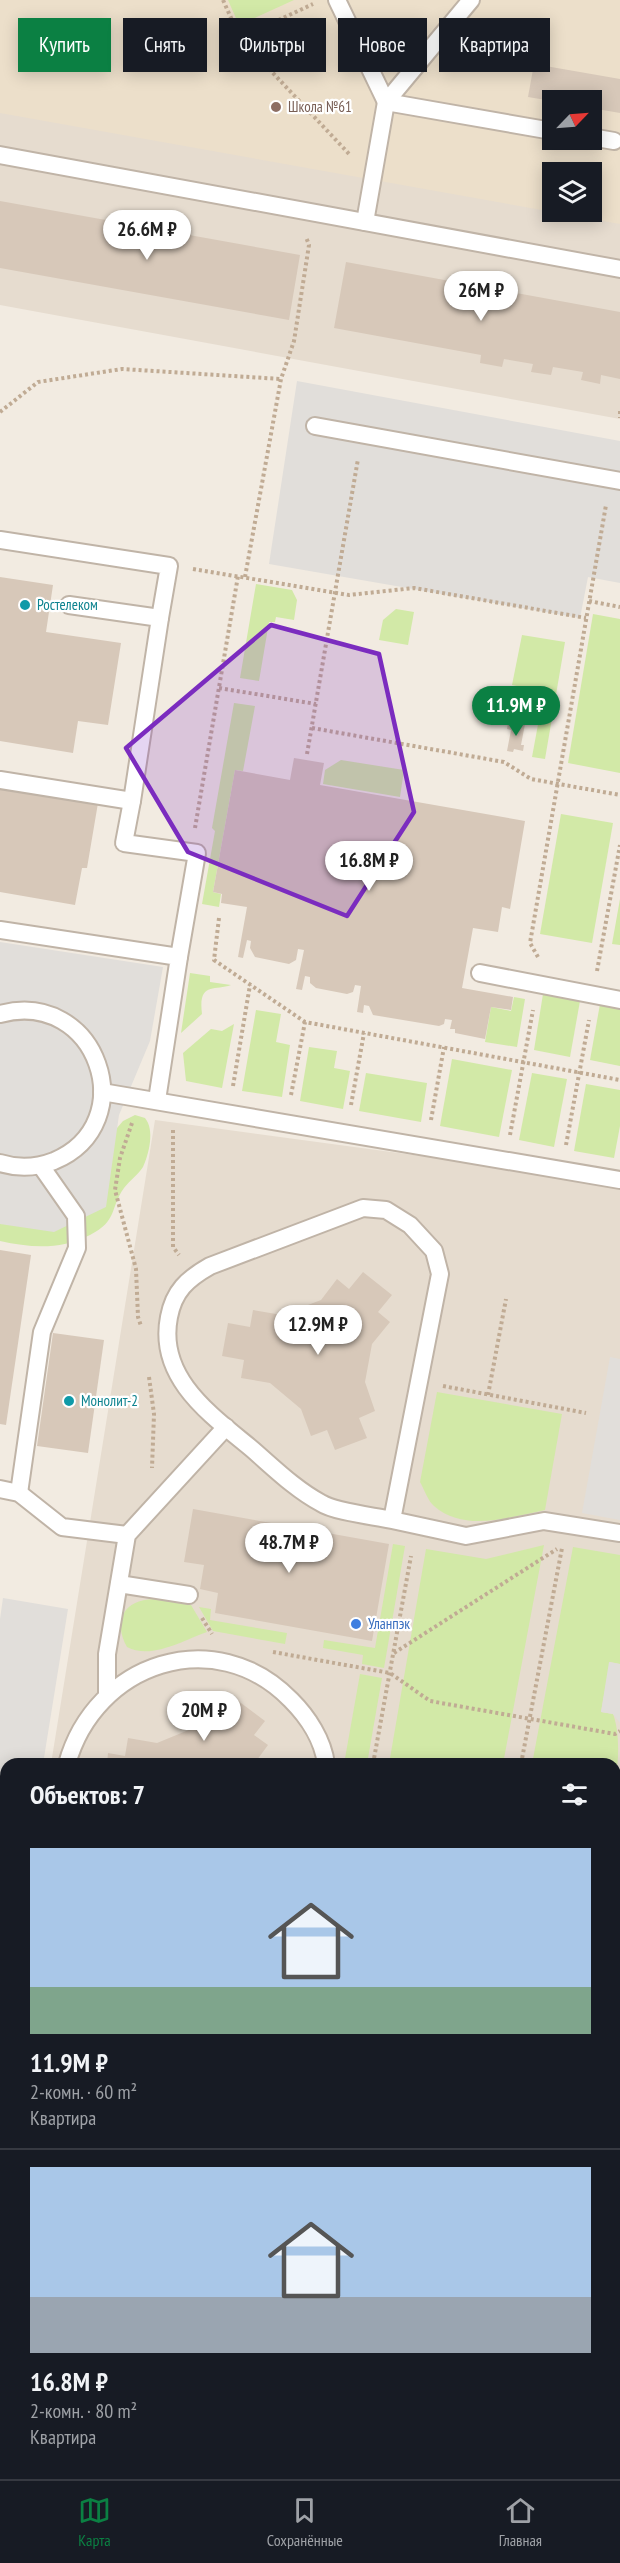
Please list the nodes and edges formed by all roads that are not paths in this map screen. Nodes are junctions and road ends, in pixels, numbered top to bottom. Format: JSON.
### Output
{"nodes":[{"id":1,"x":337,"y":0,"type":"edge"},
{"id":2,"x":471,"y":0,"type":"edge"},
{"id":3,"x":386,"y":102,"type":"junction"},
{"id":4,"x":542,"y":129,"type":"edge"},
{"id":5,"x":602,"y":139,"type":"edge"},
{"id":6,"x":614,"y":141,"type":"dead end"},
{"id":7,"x":0,"y":155,"type":"edge"},
{"id":8,"x":365,"y":222,"type":"junction"},
{"id":9,"x":620,"y":269,"type":"edge"},
{"id":10,"x":315,"y":426,"type":"dead end"},
{"id":11,"x":615,"y":481,"type":"edge"},
{"id":12,"x":0,"y":540,"type":"edge"},
{"id":13,"x":69,"y":605,"type":"dead end"},
{"id":14,"x":160,"y":618,"type":"junction"},
{"id":15,"x":0,"y":780,"type":"edge"},
{"id":16,"x":132,"y":801,"type":"junction"},
{"id":17,"x":0,"y":930,"type":"edge"},
{"id":18,"x":179,"y":957,"type":"junction"},
{"id":19,"x":480,"y":973,"type":"dead end"},
{"id":20,"x":620,"y":1000,"type":"edge"},
{"id":21,"x":0,"y":1014,"type":"edge"},
{"id":22,"x":102,"y":1092,"type":"junction"},
{"id":23,"x":165,"y":1101,"type":"junction"},
{"id":24,"x":0,"y":1163,"type":"edge"},
{"id":25,"x":41,"y":1166,"type":"junction"},
{"id":26,"x":620,"y":1180,"type":"edge"},
{"id":27,"x":226,"y":1427,"type":"junction"},
{"id":28,"x":0,"y":1492,"type":"edge"},
{"id":29,"x":19,"y":1493,"type":"junction"},
{"id":30,"x":392,"y":1520,"type":"junction"},
{"id":31,"x":620,"y":1533,"type":"edge"},
{"id":32,"x":127,"y":1535,"type":"junction"},
{"id":33,"x":119,"y":1584,"type":"junction"},
{"id":34,"x":189,"y":1594,"type":"dead end"},
{"id":35,"x":108,"y":1694,"type":"junction"},
{"id":36,"x":68,"y":1758,"type":"edge"},
{"id":37,"x":324,"y":1758,"type":"edge"}],
"edges":[{"from":1,"to":3,"type":"lane"},
{"from":2,"to":3,"type":"lane"},
{"from":3,"to":4,"type":"lane"},
{"from":3,"to":8,"type":"lane"},
{"from":5,"to":6,"type":"lane"},
{"from":7,"to":8,"type":"lane"},
{"from":8,"to":9,"type":"lane"},
{"from":10,"to":11,"type":"lane"},
{"from":12,"to":14,"type":"lane"},
{"from":13,"to":14,"type":"lane"},
{"from":14,"to":16,"type":"lane"},
{"from":15,"to":16,"type":"lane"},
{"from":16,"to":18,"type":"lane"},
{"from":17,"to":18,"type":"lane"},
{"from":18,"to":23,"type":"lane"},
{"from":19,"to":20,"type":"lane"},
{"from":21,"to":22,"type":"lane"},
{"from":22,"to":23,"type":"lane"},
{"from":22,"to":25,"type":"lane"},
{"from":23,"to":26,"type":"lane"},
{"from":24,"to":25,"type":"lane"},
{"from":25,"to":29,"type":"lane"},
{"from":27,"to":30,"type":"lane"},
{"from":27,"to":30,"type":"lane"},
{"from":27,"to":32,"type":"lane"},
{"from":28,"to":29,"type":"lane"},
{"from":29,"to":32,"type":"lane"},
{"from":30,"to":31,"type":"lane"},
{"from":32,"to":33,"type":"lane"},
{"from":33,"to":34,"type":"lane"},
{"from":33,"to":35,"type":"lane"},
{"from":35,"to":36,"type":"lane"},
{"from":35,"to":37,"type":"lane"}]}
